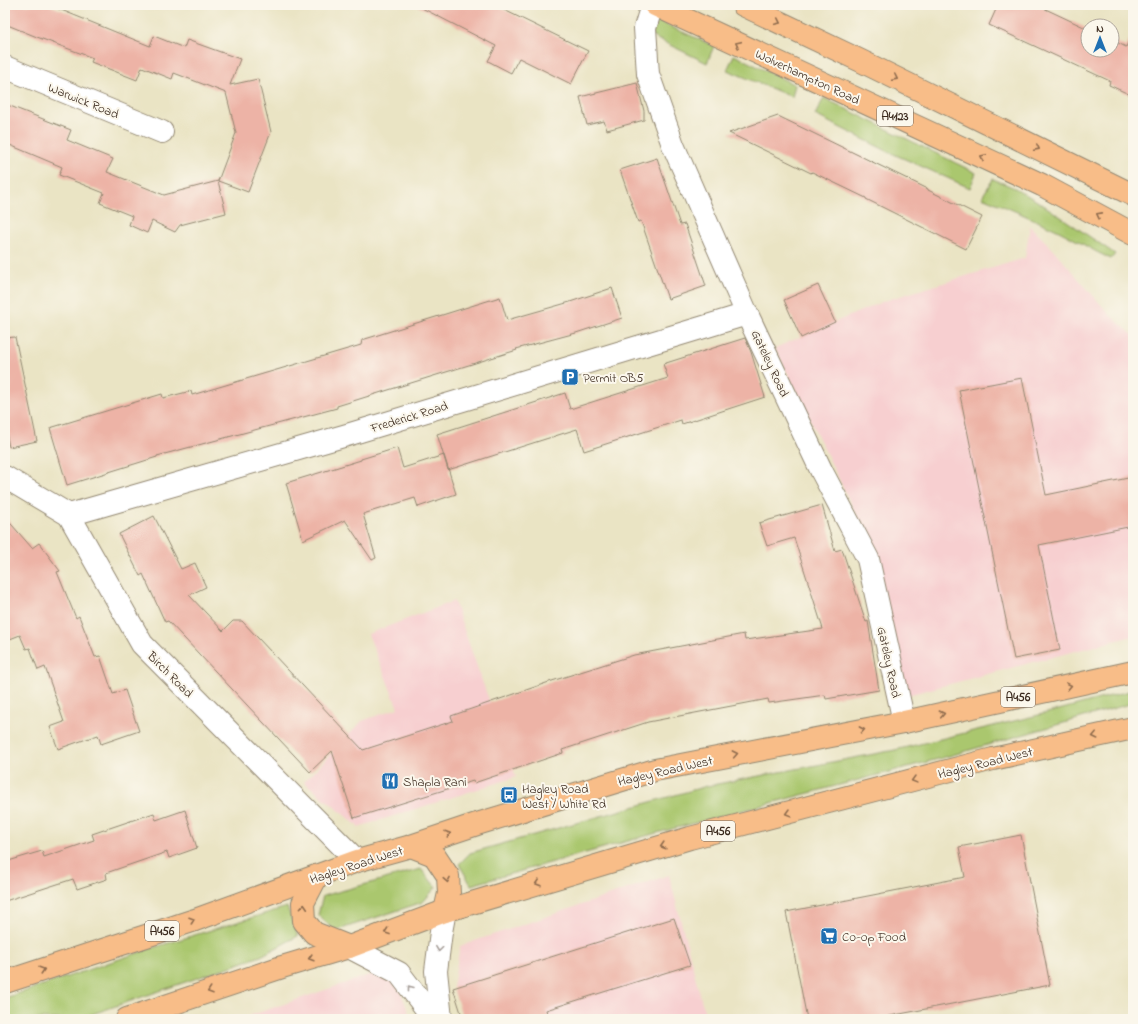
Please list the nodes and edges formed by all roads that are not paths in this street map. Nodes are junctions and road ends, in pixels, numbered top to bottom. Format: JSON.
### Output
{"nodes":[{"id":1,"x":653,"y":5,"type":"edge"},
{"id":2,"x":743,"y":5,"type":"edge"},
{"id":3,"x":5,"y":68,"type":"edge"},
{"id":4,"x":162,"y":132,"type":"dead end"},
{"id":5,"x":1133,"y":195,"type":"edge"},
{"id":6,"x":1133,"y":234,"type":"edge"},
{"id":7,"x":747,"y":314,"type":"junction"},
{"id":8,"x":5,"y":477,"type":"edge"},
{"id":9,"x":69,"y":515,"type":"junction"},
{"id":10,"x":1133,"y":672,"type":"edge"},
{"id":11,"x":904,"y":722,"type":"junction"},
{"id":12,"x":1133,"y":728,"type":"edge"},
{"id":13,"x":411,"y":846,"type":"junction"},
{"id":14,"x":357,"y":861,"type":"junction"},
{"id":15,"x":317,"y":876,"type":"junction"},
{"id":16,"x":445,"y":911,"type":"junction"},
{"id":17,"x":349,"y":946,"type":"junction"},
{"id":18,"x":5,"y":982,"type":"edge"},
{"id":19,"x":127,"y":1019,"type":"edge"},
{"id":20,"x":434,"y":1019,"type":"edge"},
{"id":21,"x":441,"y":1019,"type":"edge"}],
"edges":[{"from":6,"to":1,"type":"highway","name":"Wolverhampton Road","number":"A4123","one_way":true},
{"from":1,"to":7,"type":"street","name":"Gateley Road"},
{"from":2,"to":5,"type":"highway","number":"A4123","one_way":true},
{"from":3,"to":4,"type":"street","name":"Warwick Road"},
{"from":7,"to":9,"type":"street","name":"Frederick Road"},
{"from":7,"to":11,"type":"street","name":"Gateley Road"},
{"from":8,"to":9,"type":"street","name":"Birch Road"},
{"from":9,"to":14,"type":"street","name":"Birch Road"},
{"from":11,"to":10,"type":"highway","name":"Hagley Road West","number":"A456","one_way":true},
{"from":13,"to":11,"type":"highway","name":"Hagley Road West","number":"A456","one_way":true},
{"from":12,"to":16,"type":"highway","name":"Hagley Road West","number":"A456","one_way":true},
{"from":13,"to":14,"type":"highway","name":"Hagley Road West","number":"A456"},
{"from":13,"to":16,"type":"highway","one_way":true},
{"from":14,"to":15,"type":"highway","name":"Hagley Road West","number":"A456"},
{"from":17,"to":15,"type":"highway","one_way":true},
{"from":18,"to":15,"type":"highway","name":"Hagley Road West","number":"A456","one_way":true},
{"from":16,"to":17,"type":"highway","name":"Hagley Road West","number":"A456","one_way":true},
{"from":16,"to":21,"type":"street","one_way":true},
{"from":17,"to":19,"type":"highway","name":"Hagley Road West","number":"A456","one_way":true},
{"from":20,"to":17,"type":"street","one_way":true}]}
